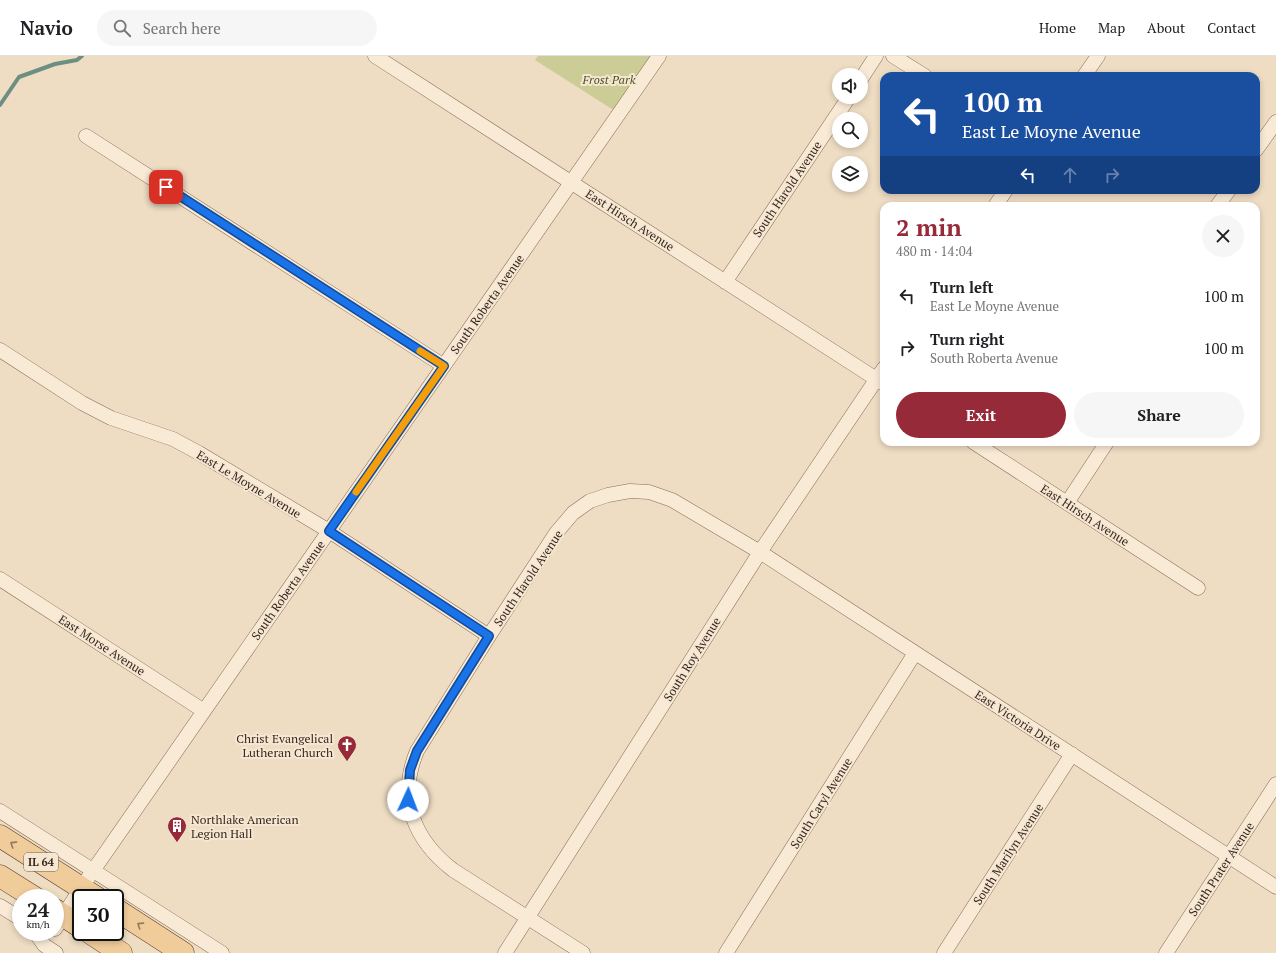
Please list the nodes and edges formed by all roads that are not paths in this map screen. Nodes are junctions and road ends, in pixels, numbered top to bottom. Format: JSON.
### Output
{"nodes":[{"id":1,"x":375,"y":56,"type":"edge"},
{"id":2,"x":659,"y":56,"type":"edge"},
{"id":3,"x":876,"y":56,"type":"edge"},
{"id":4,"x":893,"y":56,"type":"edge"},
{"id":5,"x":1098,"y":56,"type":"edge"},
{"id":6,"x":868,"y":68,"type":"edge"},
{"id":7,"x":919,"y":72,"type":"edge"},
{"id":8,"x":1087,"y":72,"type":"edge"},
{"id":9,"x":844,"y":104,"type":"edge"},
{"id":10,"x":1276,"y":122,"type":"edge"},
{"id":11,"x":86,"y":136,"type":"dead end"},
{"id":12,"x":1260,"y":144,"type":"edge"},
{"id":13,"x":571,"y":183,"type":"junction"},
{"id":14,"x":725,"y":282,"type":"junction"},
{"id":15,"x":0,"y":350,"type":"edge"},
{"id":16,"x":444,"y":366,"type":"junction"},
{"id":17,"x":880,"y":376,"type":"edge"},
{"id":18,"x":880,"y":378,"type":"edge"},
{"id":19,"x":979,"y":446,"type":"edge"},
{"id":20,"x":1103,"y":446,"type":"edge"},
{"id":21,"x":1067,"y":503,"type":"junction"},
{"id":22,"x":329,"y":531,"type":"junction"},
{"id":23,"x":760,"y":552,"type":"junction"},
{"id":24,"x":0,"y":579,"type":"edge"},
{"id":25,"x":1198,"y":588,"type":"dead end"},
{"id":26,"x":489,"y":636,"type":"junction"},
{"id":27,"x":915,"y":653,"type":"junction"},
{"id":28,"x":204,"y":711,"type":"junction"},
{"id":29,"x":1072,"y":754,"type":"junction"},
{"id":30,"x":1276,"y":784,"type":"edge"},
{"id":31,"x":0,"y":811,"type":"edge"},
{"id":32,"x":0,"y":836,"type":"edge"},
{"id":33,"x":1229,"y":856,"type":"junction"},
{"id":34,"x":0,"y":876,"type":"edge"},
{"id":35,"x":90,"y":885,"type":"edge"},
{"id":36,"x":1276,"y":887,"type":"edge"},
{"id":37,"x":21,"y":889,"type":"edge"},
{"id":38,"x":0,"y":906,"type":"edge"},
{"id":39,"x":12,"y":913,"type":"edge"},
{"id":40,"x":124,"y":915,"type":"edge"},
{"id":41,"x":64,"y":919,"type":"edge"},
{"id":42,"x":528,"y":919,"type":"junction"},
{"id":43,"x":103,"y":941,"type":"edge"},
{"id":44,"x":42,"y":949,"type":"edge"},
{"id":45,"x":56,"y":953,"type":"edge"},
{"id":46,"x":121,"y":953,"type":"edge"},
{"id":47,"x":184,"y":953,"type":"edge"},
{"id":48,"x":222,"y":953,"type":"edge"},
{"id":49,"x":505,"y":953,"type":"edge"},
{"id":50,"x":583,"y":953,"type":"edge"},
{"id":51,"x":726,"y":953,"type":"edge"},
{"id":52,"x":944,"y":953,"type":"edge"},
{"id":53,"x":1166,"y":953,"type":"edge"}],
"edges":[{"from":1,"to":13,"type":"street","name":"East Hirsch Avenue"},
{"from":2,"to":13,"type":"street","name":"South Roberta Avenue"},
{"from":3,"to":6,"type":"street"},
{"from":4,"to":7,"type":"street"},
{"from":5,"to":8,"type":"street"},
{"from":9,"to":14,"type":"street","name":"South Harold Avenue"},
{"from":10,"to":12,"type":"street"},
{"from":11,"to":16,"type":"street"},
{"from":13,"to":14,"type":"street","name":"East Hirsch Avenue"},
{"from":13,"to":16,"type":"street","name":"South Roberta Avenue"},
{"from":14,"to":17,"type":"street","name":"East Hirsch Avenue"},
{"from":15,"to":22,"type":"street","name":"East Le Moyne Avenue"},
{"from":16,"to":22,"type":"street","name":"South Roberta Avenue"},
{"from":18,"to":23,"type":"street","name":"South Roy Avenue"},
{"from":19,"to":21,"type":"street","name":"East Hirsch Avenue"},
{"from":20,"to":21,"type":"street"},
{"from":21,"to":25,"type":"street","name":"East Hirsch Avenue"},
{"from":22,"to":26,"type":"street","name":"East Le Moyne Avenue"},
{"from":22,"to":28,"type":"street","name":"South Roberta Avenue"},
{"from":23,"to":26,"type":"street","name":"South Harold Avenue"},
{"from":23,"to":27,"type":"street","name":"East Victoria Drive"},
{"from":23,"to":42,"type":"street","name":"South Roy Avenue"},
{"from":24,"to":28,"type":"street","name":"East Morse Avenue"},
{"from":26,"to":42,"type":"street","name":"South Harold Avenue"},
{"from":27,"to":29,"type":"street","name":"East Victoria Drive"},
{"from":27,"to":51,"type":"street","name":"South Caryl Avenue"},
{"from":28,"to":35,"type":"street","name":"South Roberta Avenue"},
{"from":29,"to":33,"type":"street","name":"East Victoria Drive"},
{"from":29,"to":52,"type":"street","name":"South Marilyn Avenue"},
{"from":30,"to":33,"type":"street","name":"South Prater Avenue"},
{"from":31,"to":35,"type":"street"},
{"from":35,"to":32,"type":"main road","number":"IL 64","one_way":true},
{"from":33,"to":36,"type":"street","name":"East Victoria Drive"},
{"from":33,"to":53,"type":"street","name":"South Prater Avenue"},
{"from":34,"to":37,"type":"main road","number":"IL 64"},
{"from":35,"to":41,"type":"street","name":"South Roberta Avenue"},
{"from":35,"to":48,"type":"street"},
{"from":38,"to":39,"type":"street"},
{"from":47,"to":40,"type":"main road","one_way":true},
{"from":42,"to":49,"type":"street","name":"South Roy Avenue"},
{"from":42,"to":50,"type":"street"},
{"from":43,"to":46,"type":"main road"},
{"from":44,"to":45,"type":"street"}]}
